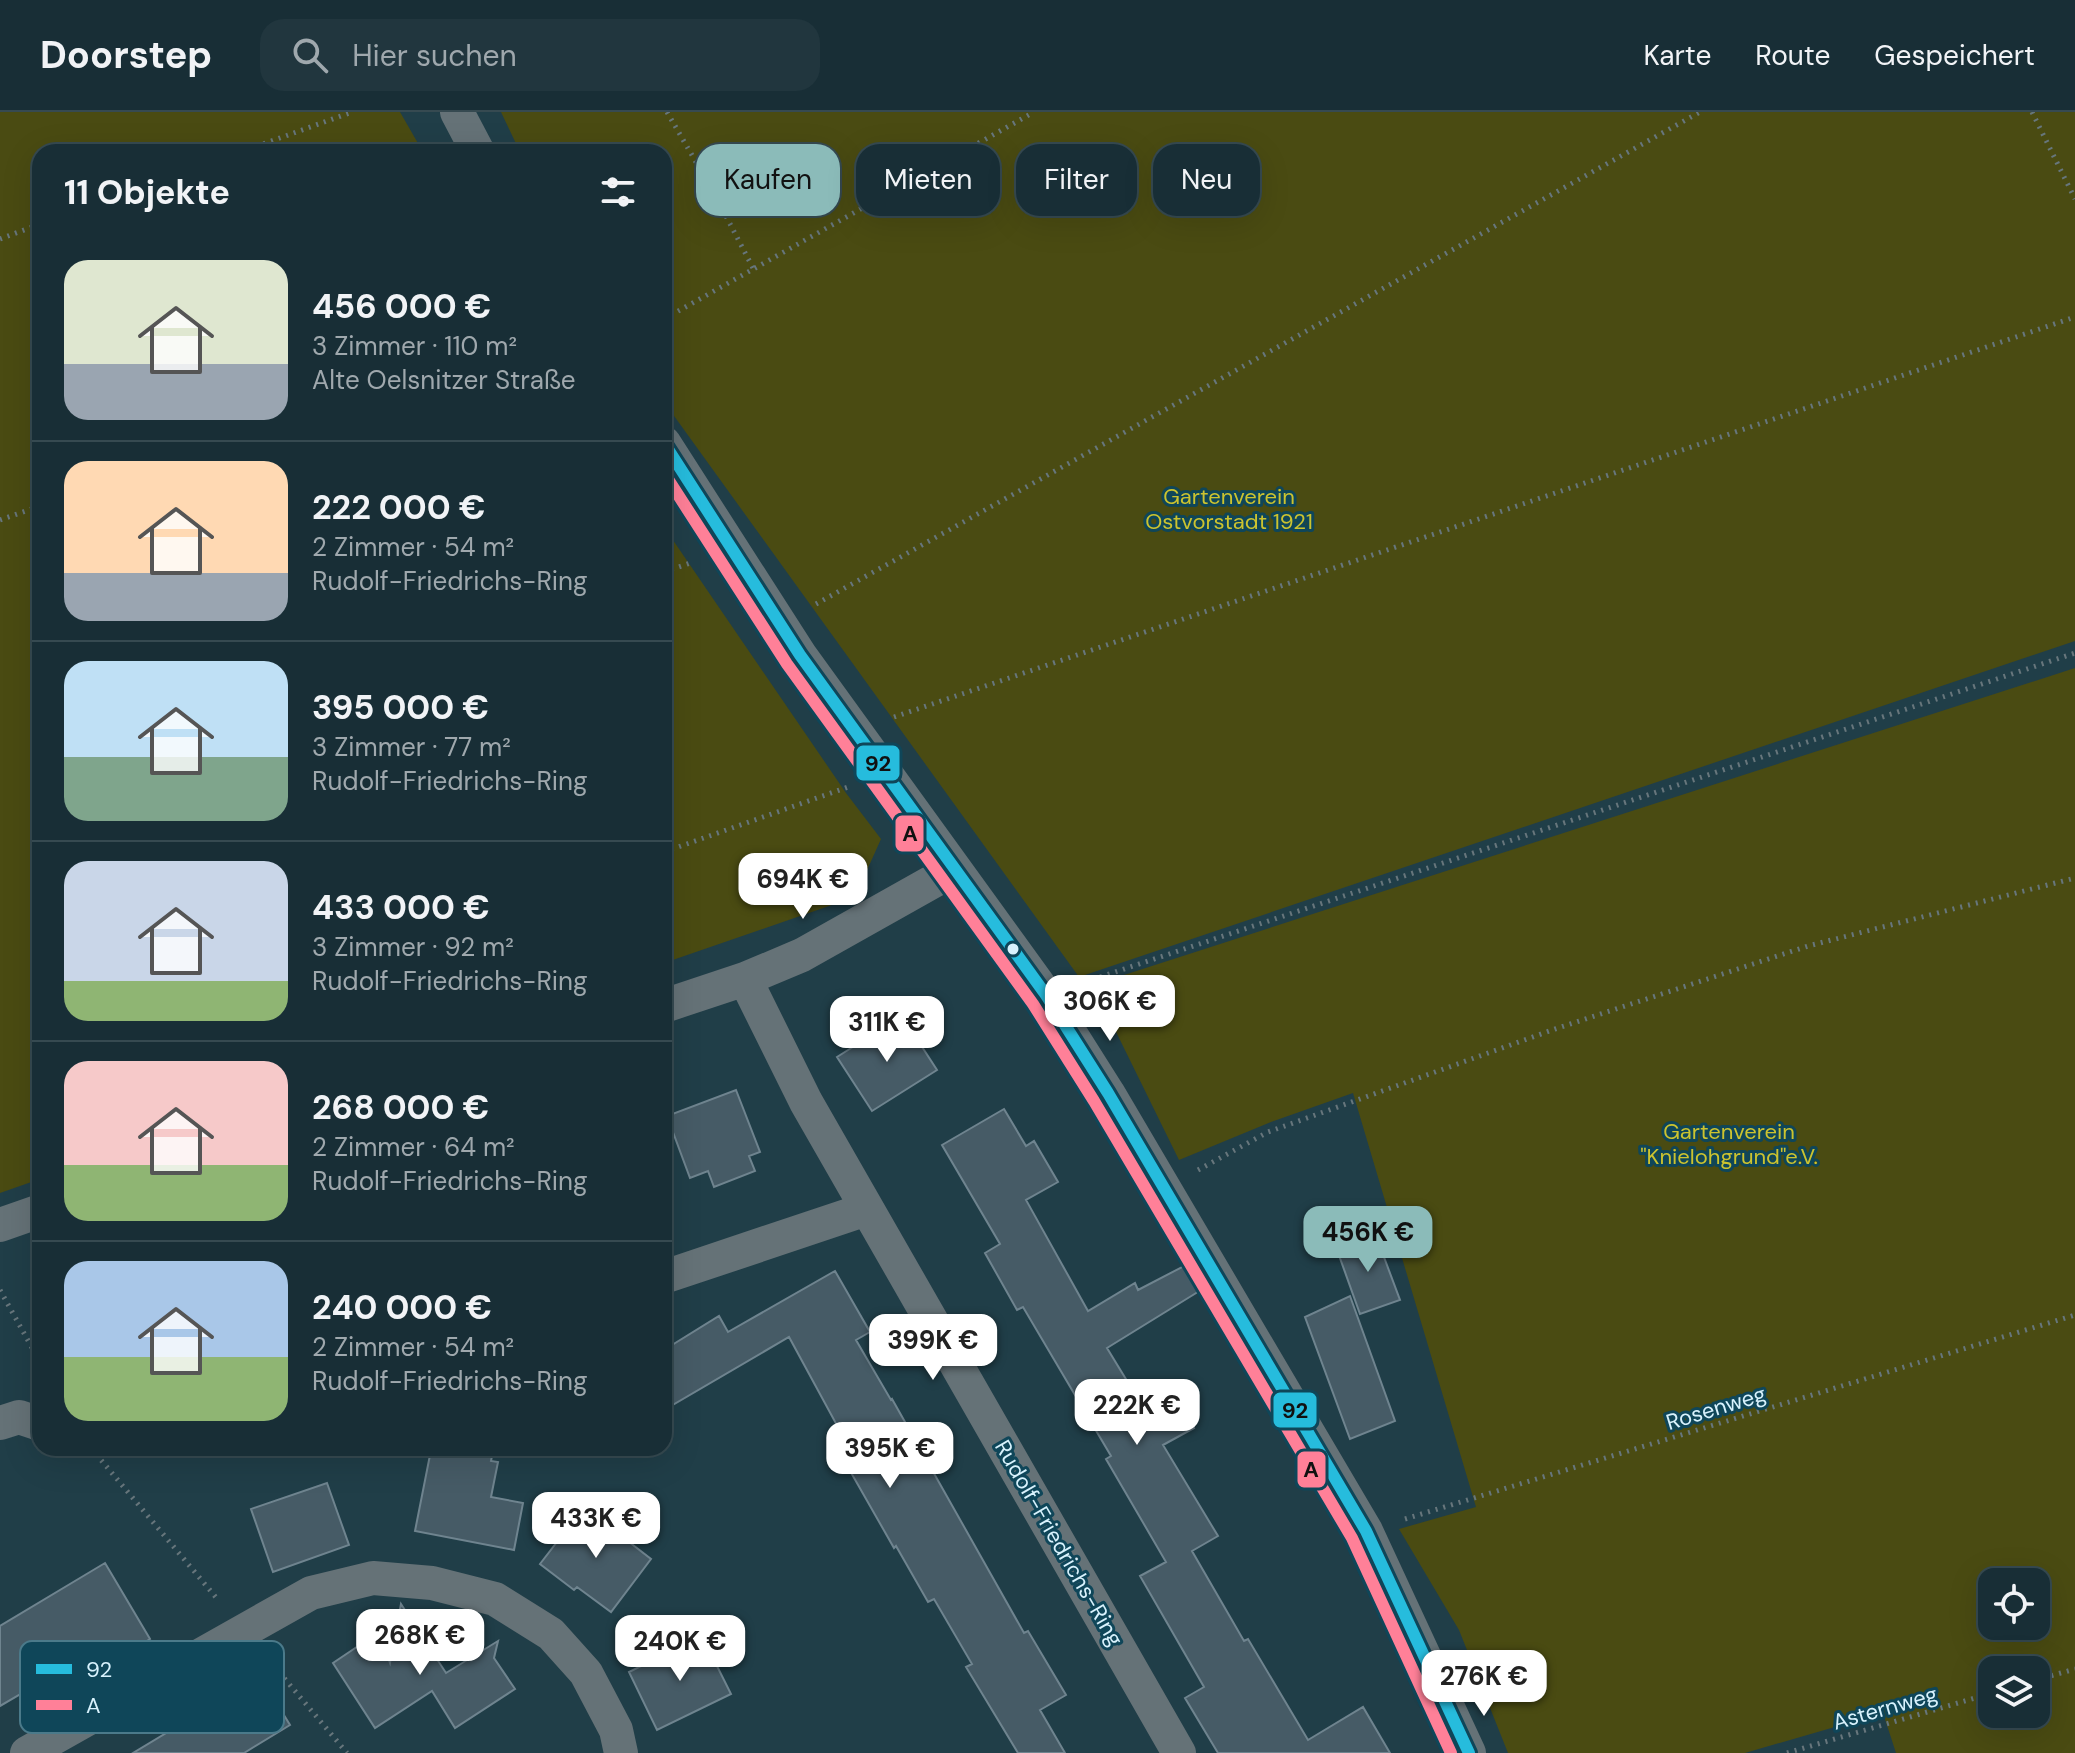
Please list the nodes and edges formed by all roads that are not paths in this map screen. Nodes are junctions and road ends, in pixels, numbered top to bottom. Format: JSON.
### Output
{"nodes":[{"id":1,"x":457,"y":112,"type":"edge"},
{"id":2,"x":474,"y":144,"type":"edge"},
{"id":3,"x":672,"y":455,"type":"edge"},
{"id":4,"x":955,"y":869,"type":"junction"},
{"id":5,"x":745,"y":979,"type":"junction"},
{"id":6,"x":672,"y":1003,"type":"edge"},
{"id":7,"x":867,"y":1209,"type":"junction"},
{"id":8,"x":32,"y":1214,"type":"edge"},
{"id":9,"x":0,"y":1225,"type":"edge"},
{"id":10,"x":672,"y":1274,"type":"edge"},
{"id":11,"x":32,"y":1421,"type":"edge"},
{"id":12,"x":0,"y":1423,"type":"edge"},
{"id":13,"x":222,"y":1641,"type":"edge"},
{"id":14,"x":62,"y":1733,"type":"edge"},
{"id":15,"x":27,"y":1753,"type":"edge"},
{"id":16,"x":621,"y":1753,"type":"edge"},
{"id":17,"x":1179,"y":1753,"type":"edge"},
{"id":18,"x":1469,"y":1753,"type":"edge"}],
"edges":[{"from":1,"to":2,"type":"street"},
{"from":3,"to":4,"type":"street"},
{"from":4,"to":5,"type":"street"},
{"from":4,"to":18,"type":"street"},
{"from":5,"to":6,"type":"street"},
{"from":5,"to":7,"type":"street","name":"Rudolf-Friedrichs-Ring"},
{"from":7,"to":10,"type":"street"},
{"from":7,"to":17,"type":"street","name":"Rudolf-Friedrichs-Ring"},
{"from":8,"to":9,"type":"street"},
{"from":11,"to":12,"type":"street"},
{"from":13,"to":16,"type":"street"},
{"from":14,"to":15,"type":"street"}]}
